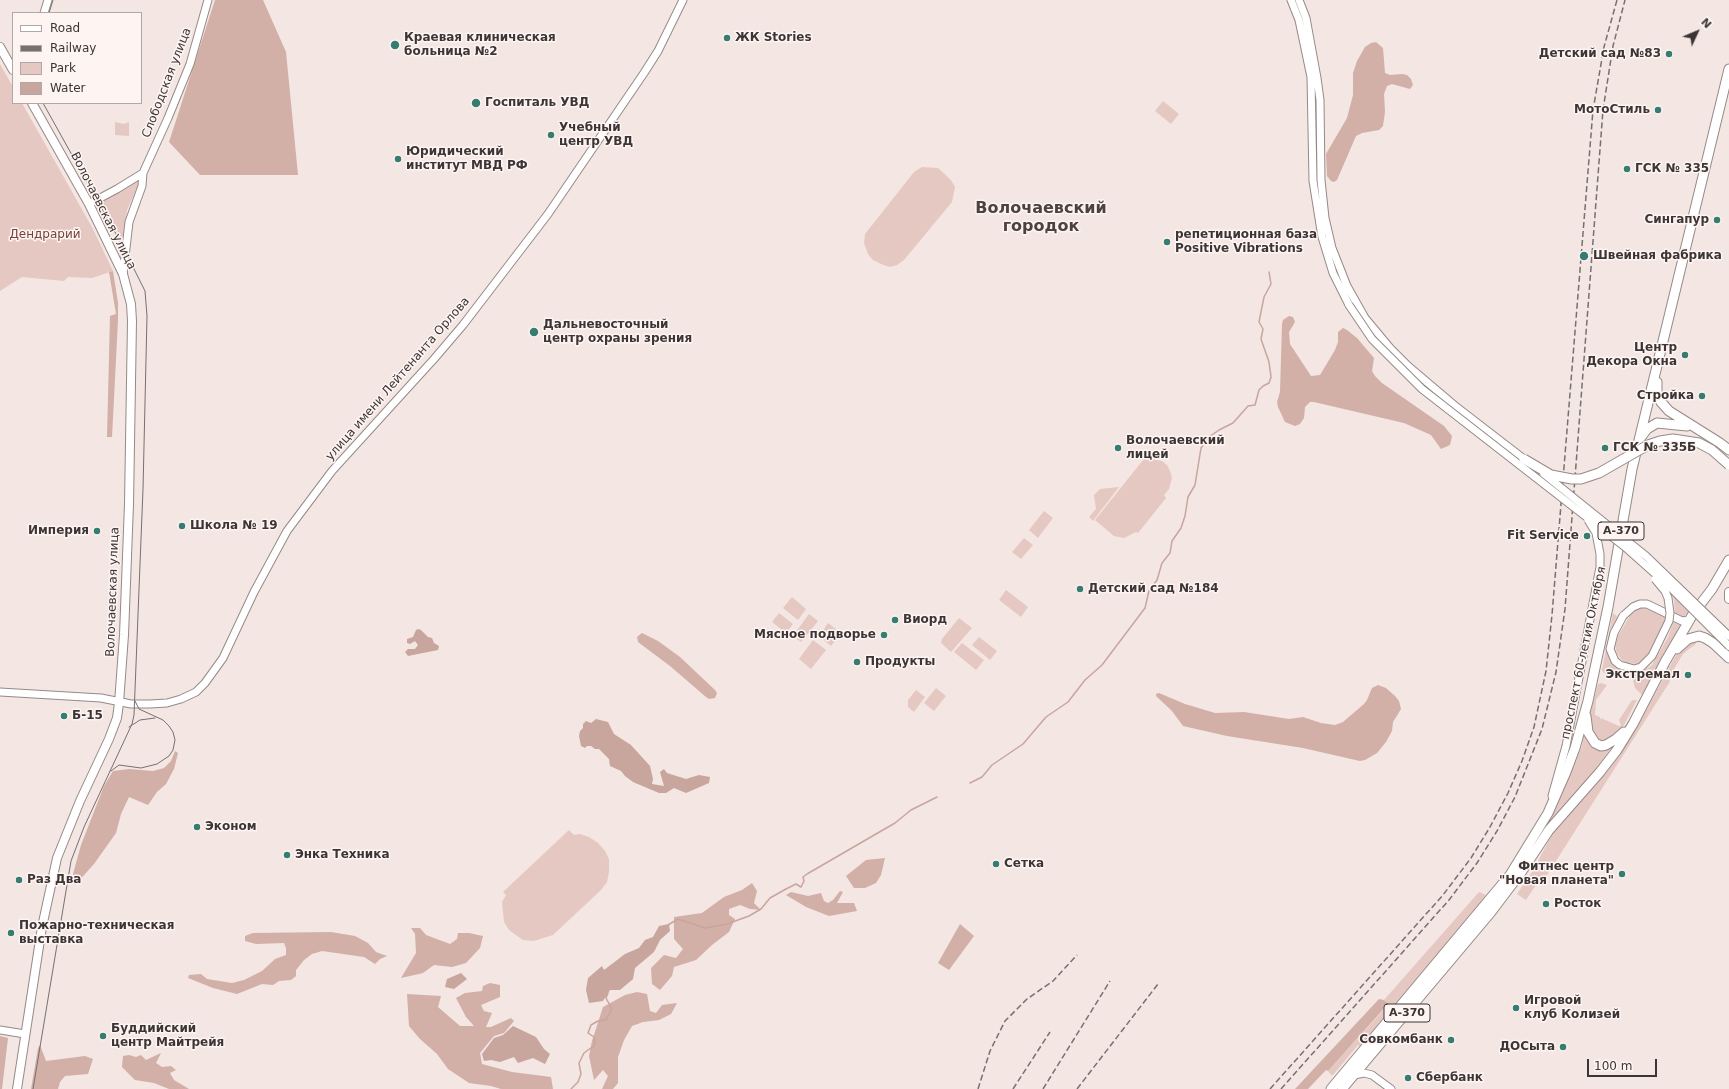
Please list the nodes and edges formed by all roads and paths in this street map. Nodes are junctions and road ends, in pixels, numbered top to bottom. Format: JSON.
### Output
{"nodes":[{"id":1,"x":48,"y":0,"type":"edge"},
{"id":2,"x":208,"y":0,"type":"edge"},
{"id":3,"x":683,"y":0,"type":"edge"},
{"id":4,"x":1291,"y":0,"type":"edge"},
{"id":5,"x":1299,"y":0,"type":"edge"},
{"id":6,"x":44,"y":12,"type":"edge"},
{"id":7,"x":0,"y":47,"type":"edge"},
{"id":8,"x":12,"y":68,"type":"edge"},
{"id":9,"x":1729,"y":69,"type":"edge"},
{"id":10,"x":1316,"y":100,"type":"junction"},
{"id":11,"x":33,"y":104,"type":"edge"},
{"id":12,"x":143,"y":173,"type":"junction"},
{"id":13,"x":89,"y":204,"type":"junction"},
{"id":14,"x":123,"y":274,"type":"junction"},
{"id":15,"x":1352,"y":304,"type":"junction"},
{"id":16,"x":1658,"y":362,"type":"junction"},
{"id":17,"x":1694,"y":428,"type":"junction"},
{"id":18,"x":1639,"y":442,"type":"junction"},
{"id":19,"x":1729,"y":450,"type":"edge"},
{"id":20,"x":1524,"y":459,"type":"junction"},
{"id":21,"x":1729,"y":466,"type":"edge"},
{"id":22,"x":1567,"y":500,"type":"junction"},
{"id":23,"x":1625,"y":547,"type":"junction"},
{"id":24,"x":1729,"y":552,"type":"edge"},
{"id":25,"x":1729,"y":560,"type":"edge"},
{"id":26,"x":1729,"y":592,"type":"edge"},
{"id":27,"x":1704,"y":598,"type":"junction"},
{"id":28,"x":1729,"y":599,"type":"edge"},
{"id":29,"x":1693,"y":614,"type":"junction"},
{"id":30,"x":1729,"y":636,"type":"edge"},
{"id":31,"x":1729,"y":646,"type":"edge"},
{"id":32,"x":1729,"y":658,"type":"edge"},
{"id":33,"x":1665,"y":662,"type":"junction"},
{"id":34,"x":0,"y":692,"type":"edge"},
{"id":35,"x":1588,"y":701,"type":"junction"},
{"id":36,"x":119,"y":703,"type":"junction"},
{"id":37,"x":1633,"y":724,"type":"junction"},
{"id":38,"x":1548,"y":813,"type":"junction"},
{"id":39,"x":0,"y":1030,"type":"edge"},
{"id":40,"x":25,"y":1034,"type":"junction"},
{"id":41,"x":1369,"y":1058,"type":"junction"},
{"id":42,"x":1354,"y":1075,"type":"junction"},
{"id":43,"x":1372,"y":1075,"type":"junction"},
{"id":44,"x":16,"y":1089,"type":"edge"},
{"id":45,"x":1331,"y":1089,"type":"edge"},
{"id":46,"x":1342,"y":1089,"type":"edge"},
{"id":47,"x":1391,"y":1089,"type":"edge"}],
"edges":[{"from":1,"to":6,"type":"main road"},
{"from":2,"to":12,"type":"main road","name":"Слободская улица"},
{"from":3,"to":36,"type":"main road","name":"улица имени Лейтенанта Орлова"},
{"from":4,"to":10,"type":"main road"},
{"from":5,"to":10,"type":"main road"},
{"from":7,"to":8,"type":"main road"},
{"from":9,"to":16,"type":"highway","name":"проспект 60-летия Октября","number":"А-370"},
{"from":10,"to":15,"type":"main road"},
{"from":11,"to":13,"type":"main road","name":"Волочаевская улица"},
{"from":12,"to":13,"type":"main road"},
{"from":12,"to":14,"type":"main road","name":"Слободская улица"},
{"from":13,"to":14,"type":"main road","name":"Волочаевская улица"},
{"from":14,"to":36,"type":"main road","name":"Волочаевская улица"},
{"from":15,"to":20,"type":"main road"},
{"from":15,"to":22,"type":"main road","bridge":true},
{"from":16,"to":17,"type":"highway","name":"проспект 60-летия Октября","number":"А-370"},
{"from":16,"to":18,"type":"highway","name":"проспект 60-летия Октября","number":"А-370"},
{"from":17,"to":18,"type":"highway","number":"А-370"},
{"from":17,"to":19,"type":"highway","name":"проспект 60-летия Октября","number":"А-370"},
{"from":18,"to":35,"type":"highway","name":"проспект 60-летия Октября","number":"А-370"},
{"from":20,"to":21,"type":"highway","bridge":true},
{"from":20,"to":30,"type":"main road","bridge":true},
{"from":22,"to":23,"type":"main road","bridge":true},
{"from":22,"to":38,"type":"main road","bridge":true},
{"from":23,"to":29,"type":"main road","bridge":true},
{"from":23,"to":31,"type":"main road","bridge":true},
{"from":24,"to":27,"type":"highway"},
{"from":25,"to":27,"type":"highway","number":"А-370"},
{"from":26,"to":28,"type":"main road"},
{"from":27,"to":29,"type":"highway","number":"А-370"},
{"from":29,"to":33,"type":"highway","number":"А-370"},
{"from":32,"to":33,"type":"highway"},
{"from":33,"to":37,"type":"highway","number":"А-370"},
{"from":34,"to":36,"type":"main road","name":"улица имени Лейтенанта Орлова"},
{"from":35,"to":37,"type":"highway"},
{"from":35,"to":38,"type":"highway","name":"проспект 60-летия Октября","number":"А-370"},
{"from":36,"to":40,"type":"main road","name":"Волочаевская улица"},
{"from":37,"to":41,"type":"highway","number":"А-370"},
{"from":38,"to":45,"type":"highway","name":"проспект 60-летия Октября","number":"А-370"},
{"from":39,"to":40,"type":"main road"},
{"from":40,"to":44,"type":"main road","name":"Волочаевская улица"},
{"from":41,"to":42,"type":"highway","number":"А-370"},
{"from":41,"to":43,"type":"main road"},
{"from":42,"to":43,"type":"main road"},
{"from":42,"to":46,"type":"highway","number":"А-370"},
{"from":43,"to":47,"type":"main road"}]}
